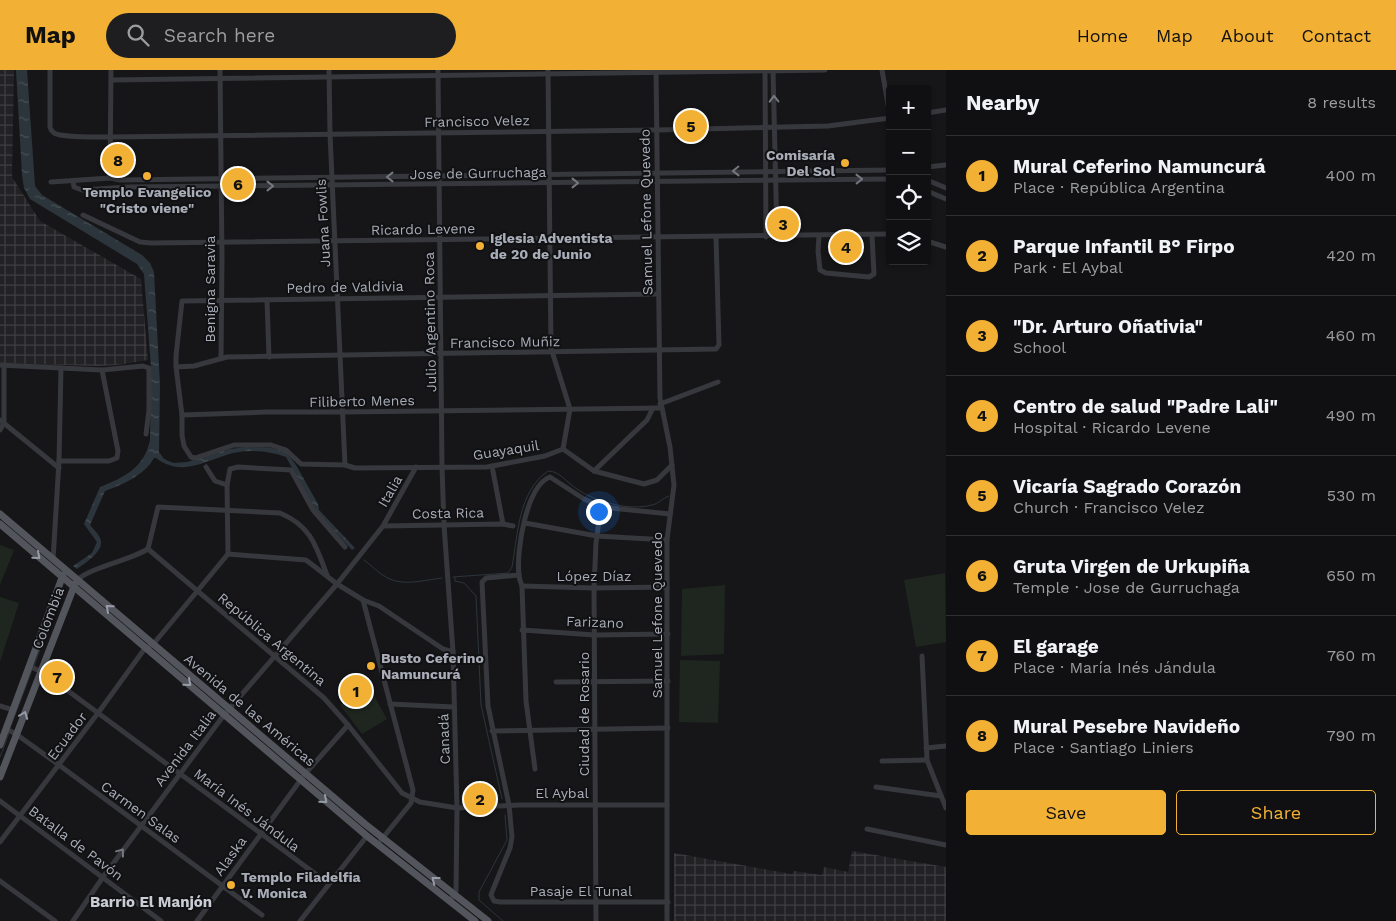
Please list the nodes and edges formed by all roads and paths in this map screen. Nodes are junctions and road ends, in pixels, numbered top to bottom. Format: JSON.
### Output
{"nodes":[{"id":1,"x":50,"y":70,"type":"edge"},
{"id":2,"x":111,"y":70,"type":"edge"},
{"id":3,"x":220,"y":70,"type":"edge"},
{"id":4,"x":329,"y":70,"type":"edge"},
{"id":5,"x":765,"y":70,"type":"edge"},
{"id":6,"x":773,"y":70,"type":"edge"},
{"id":7,"x":825,"y":70,"type":"edge"},
{"id":8,"x":882,"y":70,"type":"edge"},
{"id":9,"x":656,"y":71,"type":"edge"},
{"id":10,"x":548,"y":72,"type":"edge"},
{"id":11,"x":438,"y":73,"type":"edge"},
{"id":12,"x":220,"y":78,"type":"junction"},
{"id":13,"x":329,"y":78,"type":"junction"},
{"id":14,"x":111,"y":80,"type":"junction"},
{"id":15,"x":886,"y":94,"type":"edge"},
{"id":16,"x":946,"y":110,"type":"edge"},
{"id":17,"x":931,"y":112,"type":"edge"},
{"id":18,"x":886,"y":118,"type":"edge"},
{"id":19,"x":765,"y":127,"type":"junction"},
{"id":20,"x":774,"y":127,"type":"junction"},
{"id":21,"x":657,"y":130,"type":"junction"},
{"id":22,"x":548,"y":131,"type":"junction"},
{"id":23,"x":438,"y":133,"type":"junction"},
{"id":24,"x":330,"y":134,"type":"junction"},
{"id":25,"x":221,"y":135,"type":"junction"},
{"id":26,"x":110,"y":137,"type":"junction"},
{"id":27,"x":946,"y":165,"type":"edge"},
{"id":28,"x":931,"y":167,"type":"edge"},
{"id":29,"x":886,"y":170,"type":"edge"},
{"id":30,"x":765,"y":171,"type":"junction"},
{"id":31,"x":775,"y":171,"type":"junction"},
{"id":32,"x":658,"y":173,"type":"junction"},
{"id":33,"x":549,"y":174,"type":"junction"},
{"id":34,"x":332,"y":177,"type":"junction"},
{"id":35,"x":438,"y":177,"type":"junction"},
{"id":36,"x":110,"y":178,"type":"junction"},
{"id":37,"x":221,"y":179,"type":"junction"},
{"id":38,"x":886,"y":179,"type":"edge"},
{"id":39,"x":766,"y":180,"type":"junction"},
{"id":40,"x":775,"y":180,"type":"junction"},
{"id":41,"x":73,"y":181,"type":"junction"},
{"id":42,"x":51,"y":182,"type":"dead end"},
{"id":43,"x":658,"y":182,"type":"junction"},
{"id":44,"x":931,"y":182,"type":"edge"},
{"id":45,"x":549,"y":183,"type":"junction"},
{"id":46,"x":438,"y":185,"type":"junction"},
{"id":47,"x":332,"y":186,"type":"junction"},
{"id":48,"x":222,"y":187,"type":"junction"},
{"id":49,"x":946,"y":188,"type":"edge"},
{"id":50,"x":931,"y":193,"type":"edge"},
{"id":51,"x":946,"y":199,"type":"edge"},
{"id":52,"x":83,"y":215,"type":"dead end"},
{"id":53,"x":886,"y":234,"type":"edge"},
{"id":54,"x":872,"y":235,"type":"junction"},
{"id":55,"x":777,"y":236,"type":"junction"},
{"id":56,"x":819,"y":236,"type":"junction"},
{"id":57,"x":658,"y":237,"type":"junction"},
{"id":58,"x":716,"y":237,"type":"junction"},
{"id":59,"x":766,"y":237,"type":"junction"},
{"id":60,"x":550,"y":238,"type":"junction"},
{"id":61,"x":440,"y":240,"type":"junction"},
{"id":62,"x":222,"y":242,"type":"junction"},
{"id":63,"x":335,"y":242,"type":"junction"},
{"id":64,"x":931,"y":242,"type":"edge"},
{"id":65,"x":946,"y":247,"type":"edge"},
{"id":66,"x":658,"y":294,"type":"junction"},
{"id":67,"x":551,"y":296,"type":"junction"},
{"id":68,"x":440,"y":297,"type":"junction"},
{"id":69,"x":337,"y":299,"type":"junction"},
{"id":70,"x":221,"y":300,"type":"junction"},
{"id":71,"x":267,"y":300,"type":"junction"},
{"id":72,"x":659,"y":351,"type":"junction"},
{"id":73,"x":552,"y":352,"type":"junction"},
{"id":74,"x":441,"y":354,"type":"junction"},
{"id":75,"x":340,"y":355,"type":"junction"},
{"id":76,"x":269,"y":357,"type":"junction"},
{"id":77,"x":221,"y":358,"type":"junction"},
{"id":78,"x":2,"y":365,"type":"edge"},
{"id":79,"x":176,"y":366,"type":"junction"},
{"id":80,"x":61,"y":368,"type":"junction"},
{"id":81,"x":102,"y":370,"type":"junction"},
{"id":82,"x":718,"y":382,"type":"dead end"},
{"id":83,"x":661,"y":406,"type":"junction"},
{"id":84,"x":653,"y":408,"type":"junction"},
{"id":85,"x":570,"y":409,"type":"junction"},
{"id":86,"x":443,"y":411,"type":"junction"},
{"id":87,"x":343,"y":412,"type":"junction"},
{"id":88,"x":182,"y":415,"type":"junction"},
{"id":89,"x":2,"y":421,"type":"edge"},
{"id":90,"x":0,"y":430,"type":"edge"},
{"id":91,"x":146,"y":434,"type":"dead end"},
{"id":92,"x":563,"y":449,"type":"junction"},
{"id":93,"x":60,"y":461,"type":"junction"},
{"id":94,"x":345,"y":465,"type":"junction"},
{"id":95,"x":672,"y":465,"type":"junction"},
{"id":96,"x":492,"y":466,"type":"junction"},
{"id":97,"x":206,"y":467,"type":"dead end"},
{"id":98,"x":416,"y":467,"type":"junction"},
{"id":99,"x":442,"y":467,"type":"junction"},
{"id":100,"x":59,"y":468,"type":"junction"},
{"id":101,"x":594,"y":471,"type":"junction"},
{"id":102,"x":227,"y":485,"type":"junction"},
{"id":103,"x":600,"y":507,"type":"junction"},
{"id":104,"x":228,"y":509,"type":"junction"},
{"id":105,"x":0,"y":514,"type":"edge"},
{"id":106,"x":670,"y":514,"type":"junction"},
{"id":107,"x":525,"y":523,"type":"junction"},
{"id":108,"x":0,"y":524,"type":"edge"},
{"id":109,"x":444,"y":524,"type":"junction"},
{"id":110,"x":503,"y":524,"type":"junction"},
{"id":111,"x":382,"y":526,"type":"junction"},
{"id":112,"x":513,"y":526,"type":"dead end"},
{"id":113,"x":597,"y":536,"type":"junction"},
{"id":114,"x":667,"y":540,"type":"junction"},
{"id":115,"x":345,"y":547,"type":"dead end"},
{"id":116,"x":148,"y":549,"type":"junction"},
{"id":117,"x":228,"y":554,"type":"junction"},
{"id":118,"x":53,"y":560,"type":"junction"},
{"id":119,"x":64,"y":570,"type":"junction"},
{"id":120,"x":447,"y":574,"type":"joint"},
{"id":121,"x":519,"y":575,"type":"junction"},
{"id":122,"x":328,"y":576,"type":"junction"},
{"id":123,"x":62,"y":578,"type":"junction"},
{"id":124,"x":75,"y":584,"type":"junction"},
{"id":125,"x":337,"y":584,"type":"junction"},
{"id":126,"x":522,"y":586,"type":"junction"},
{"id":127,"x":666,"y":587,"type":"junction"},
{"id":128,"x":594,"y":588,"type":"junction"},
{"id":129,"x":198,"y":591,"type":"junction"},
{"id":130,"x":363,"y":600,"type":"junction"},
{"id":131,"x":522,"y":630,"type":"junction"},
{"id":132,"x":668,"y":634,"type":"junction"},
{"id":133,"x":595,"y":635,"type":"junction"},
{"id":134,"x":149,"y":646,"type":"junction"},
{"id":135,"x":453,"y":652,"type":"junction"},
{"id":136,"x":274,"y":656,"type":"junction"},
{"id":137,"x":922,"y":656,"type":"dead end"},
{"id":138,"x":29,"y":666,"type":"junction"},
{"id":139,"x":40,"y":671,"type":"junction"},
{"id":140,"x":668,"y":681,"type":"junction"},
{"id":141,"x":556,"y":682,"type":"dead end"},
{"id":142,"x":595,"y":682,"type":"junction"},
{"id":143,"x":390,"y":704,"type":"junction"},
{"id":144,"x":0,"y":706,"type":"edge"},
{"id":145,"x":454,"y":708,"type":"junction"},
{"id":146,"x":13,"y":710,"type":"junction"},
{"id":147,"x":227,"y":712,"type":"junction"},
{"id":148,"x":98,"y":713,"type":"junction"},
{"id":149,"x":348,"y":724,"type":"junction"},
{"id":150,"x":668,"y":728,"type":"junction"},
{"id":151,"x":6,"y":729,"type":"junction"},
{"id":152,"x":595,"y":729,"type":"junction"},
{"id":153,"x":530,"y":730,"type":"junction"},
{"id":154,"x":492,"y":731,"type":"junction"},
{"id":155,"x":16,"y":734,"type":"junction"},
{"id":156,"x":0,"y":745,"type":"edge"},
{"id":157,"x":946,"y":746,"type":"edge"},
{"id":158,"x":926,"y":748,"type":"junction"},
{"id":159,"x":882,"y":760,"type":"dead end"},
{"id":160,"x":926,"y":760,"type":"junction"},
{"id":161,"x":59,"y":765,"type":"junction"},
{"id":162,"x":535,"y":769,"type":"dead end"},
{"id":163,"x":179,"y":774,"type":"junction"},
{"id":164,"x":305,"y":774,"type":"junction"},
{"id":165,"x":0,"y":777,"type":"edge"},
{"id":166,"x":301,"y":781,"type":"junction"},
{"id":167,"x":876,"y":787,"type":"dead end"},
{"id":168,"x":941,"y":796,"type":"junction"},
{"id":169,"x":412,"y":799,"type":"junction"},
{"id":170,"x":0,"y":801,"type":"edge"},
{"id":171,"x":596,"y":804,"type":"junction"},
{"id":172,"x":509,"y":805,"type":"junction"},
{"id":173,"x":667,"y":805,"type":"junction"},
{"id":174,"x":457,"y":808,"type":"junction"},
{"id":175,"x":946,"y":808,"type":"edge"},
{"id":176,"x":21,"y":816,"type":"junction"},
{"id":177,"x":141,"y":825,"type":"junction"},
{"id":178,"x":867,"y":829,"type":"dead end"},
{"id":179,"x":261,"y":834,"type":"junction"},
{"id":180,"x":366,"y":836,"type":"junction"},
{"id":181,"x":380,"y":841,"type":"junction"},
{"id":182,"x":0,"y":842,"type":"edge"},
{"id":183,"x":946,"y":845,"type":"edge"},
{"id":184,"x":103,"y":877,"type":"junction"},
{"id":185,"x":0,"y":881,"type":"edge"},
{"id":186,"x":329,"y":884,"type":"junction"},
{"id":187,"x":223,"y":885,"type":"junction"},
{"id":188,"x":452,"y":898,"type":"junction"},
{"id":189,"x":596,"y":902,"type":"junction"},
{"id":190,"x":668,"y":902,"type":"junction"},
{"id":191,"x":262,"y":915,"type":"dead end"},
{"id":192,"x":55,"y":921,"type":"edge"},
{"id":193,"x":73,"y":921,"type":"edge"},
{"id":194,"x":161,"y":921,"type":"edge"},
{"id":195,"x":197,"y":921,"type":"edge"},
{"id":196,"x":300,"y":921,"type":"edge"},
{"id":197,"x":475,"y":921,"type":"edge"},
{"id":198,"x":488,"y":921,"type":"edge"},
{"id":199,"x":596,"y":921,"type":"edge"},
{"id":200,"x":667,"y":921,"type":"edge"}],
"edges":[{"from":1,"to":26,"type":"street","name":"Francisco Velez"},
{"from":2,"to":14,"type":"street"},
{"from":3,"to":12,"type":"street","name":"Benigna Saravia"},
{"from":4,"to":13,"type":"street","name":"Juana Fowlis"},
{"from":5,"to":6,"type":"street"},
{"from":5,"to":9,"type":"street"},
{"from":5,"to":19,"type":"street"},
{"from":6,"to":7,"type":"street"},
{"from":20,"to":6,"type":"street","one_way":true},
{"from":8,"to":15,"type":"street"},
{"from":9,"to":10,"type":"street"},
{"from":9,"to":21,"type":"street","name":"Samuel Lefone Quevedo"},
{"from":10,"to":11,"type":"street"},
{"from":10,"to":22,"type":"street"},
{"from":11,"to":13,"type":"street"},
{"from":11,"to":23,"type":"street","name":"Julio Argentino Roca"},
{"from":12,"to":13,"type":"street"},
{"from":12,"to":14,"type":"street"},
{"from":12,"to":25,"type":"street","name":"Benigna Saravia"},
{"from":13,"to":24,"type":"street","name":"Juana Fowlis"},
{"from":14,"to":26,"type":"street"},
{"from":16,"to":17,"type":"street"},
{"from":18,"to":20,"type":"street","name":"Francisco Velez"},
{"from":19,"to":20,"type":"street","name":"Francisco Velez"},
{"from":19,"to":21,"type":"street","name":"Francisco Velez"},
{"from":19,"to":30,"type":"street"},
{"from":20,"to":31,"type":"street"},
{"from":21,"to":22,"type":"street","name":"Francisco Velez"},
{"from":21,"to":32,"type":"street","name":"Samuel Lefone Quevedo"},
{"from":22,"to":23,"type":"street","name":"Francisco Velez"},
{"from":22,"to":33,"type":"street"},
{"from":23,"to":24,"type":"street","name":"Francisco Velez"},
{"from":23,"to":35,"type":"street","name":"Julio Argentino Roca"},
{"from":24,"to":25,"type":"street","name":"Francisco Velez"},
{"from":24,"to":34,"type":"street","name":"Juana Fowlis"},
{"from":25,"to":26,"type":"street","name":"Francisco Velez"},
{"from":25,"to":37,"type":"street","name":"Benigna Saravia"},
{"from":26,"to":36,"type":"street"},
{"from":27,"to":28,"type":"street"},
{"from":29,"to":31,"type":"street","name":"Jose de Gurruchaga"},
{"from":30,"to":31,"type":"street","name":"Jose de Gurruchaga"},
{"from":30,"to":32,"type":"street","name":"Jose de Gurruchaga","one_way":true},
{"from":30,"to":39,"type":"street"},
{"from":31,"to":40,"type":"street"},
{"from":32,"to":33,"type":"street","name":"Jose de Gurruchaga"},
{"from":32,"to":43,"type":"street","name":"Samuel Lefone Quevedo"},
{"from":33,"to":35,"type":"street","name":"Jose de Gurruchaga"},
{"from":33,"to":45,"type":"street"},
{"from":35,"to":34,"type":"street","name":"Jose de Gurruchaga","one_way":true},
{"from":34,"to":37,"type":"street","name":"Jose de Gurruchaga"},
{"from":34,"to":47,"type":"street","name":"Juana Fowlis"},
{"from":35,"to":46,"type":"street","name":"Julio Argentino Roca"},
{"from":36,"to":37,"type":"street","name":"Jose de Gurruchaga"},
{"from":36,"to":41,"type":"street","name":"Jose de Gurruchaga"},
{"from":37,"to":48,"type":"street","name":"Benigna Saravia"},
{"from":40,"to":38,"type":"street","name":"Jose de Gurruchaga","one_way":true},
{"from":39,"to":40,"type":"street","name":"Jose de Gurruchaga"},
{"from":39,"to":43,"type":"street","name":"Jose de Gurruchaga"},
{"from":39,"to":59,"type":"street"},
{"from":40,"to":55,"type":"street"},
{"from":41,"to":42,"type":"street","name":"Jose de Gurruchaga"},
{"from":41,"to":48,"type":"street","name":"Jose de Gurruchaga"},
{"from":45,"to":43,"type":"street","name":"Jose de Gurruchaga","one_way":true},
{"from":43,"to":57,"type":"street","name":"Samuel Lefone Quevedo"},
{"from":44,"to":49,"type":"street"},
{"from":45,"to":46,"type":"street","name":"Jose de Gurruchaga"},
{"from":45,"to":60,"type":"street"},
{"from":46,"to":47,"type":"street","name":"Jose de Gurruchaga"},
{"from":46,"to":61,"type":"street","name":"Julio Argentino Roca"},
{"from":48,"to":47,"type":"street","name":"Jose de Gurruchaga","one_way":true},
{"from":47,"to":63,"type":"street","name":"Juana Fowlis"},
{"from":48,"to":62,"type":"street","name":"Benigna Saravia"},
{"from":50,"to":51,"type":"street"},
{"from":52,"to":62,"type":"street","name":"Ricardo Levene"},
{"from":53,"to":54,"type":"street","name":"Ricardo Levene"},
{"from":54,"to":56,"type":"street","name":"Ricardo Levene"},
{"from":54,"to":56,"type":"street"},
{"from":55,"to":56,"type":"street","name":"Ricardo Levene"},
{"from":55,"to":59,"type":"street","name":"Ricardo Levene"},
{"from":57,"to":58,"type":"street","name":"Ricardo Levene"},
{"from":57,"to":60,"type":"street","name":"Ricardo Levene"},
{"from":57,"to":66,"type":"street","name":"Samuel Lefone Quevedo"},
{"from":58,"to":59,"type":"street","name":"Ricardo Levene"},
{"from":58,"to":72,"type":"street","name":"Francisco Muñiz"},
{"from":60,"to":61,"type":"street","name":"Ricardo Levene"},
{"from":60,"to":67,"type":"street"},
{"from":61,"to":63,"type":"street","name":"Ricardo Levene"},
{"from":61,"to":68,"type":"street","name":"Julio Argentino Roca"},
{"from":62,"to":63,"type":"street","name":"Ricardo Levene"},
{"from":62,"to":70,"type":"street","name":"Benigna Saravia"},
{"from":63,"to":69,"type":"street","name":"Juana Fowlis"},
{"from":64,"to":65,"type":"street"},
{"from":66,"to":67,"type":"street","name":"Pedro de Valdivia"},
{"from":66,"to":72,"type":"street","name":"Samuel Lefone Quevedo"},
{"from":67,"to":68,"type":"street","name":"Pedro de Valdivia"},
{"from":67,"to":73,"type":"street"},
{"from":68,"to":69,"type":"street","name":"Pedro de Valdivia"},
{"from":68,"to":74,"type":"street","name":"Julio Argentino Roca"},
{"from":69,"to":71,"type":"street","name":"Pedro de Valdivia"},
{"from":69,"to":75,"type":"street","name":"Juana Fowlis"},
{"from":70,"to":71,"type":"street","name":"Pedro de Valdivia"},
{"from":70,"to":77,"type":"street","name":"Benigna Saravia"},
{"from":70,"to":79,"type":"street","name":"Pedro de Valdivia"},
{"from":71,"to":76,"type":"street"},
{"from":72,"to":73,"type":"street","name":"Francisco Muñiz"},
{"from":72,"to":83,"type":"street","name":"Samuel Lefone Quevedo"},
{"from":73,"to":74,"type":"street","name":"Francisco Muñiz"},
{"from":73,"to":85,"type":"street"},
{"from":74,"to":75,"type":"street","name":"Francisco Muñiz"},
{"from":74,"to":86,"type":"street","name":"Julio Argentino Roca"},
{"from":75,"to":76,"type":"street","name":"Francisco Muñiz"},
{"from":75,"to":87,"type":"street","name":"Juana Fowlis"},
{"from":76,"to":77,"type":"street","name":"Francisco Muñiz"},
{"from":77,"to":79,"type":"street","name":"Francisco Muñiz"},
{"from":78,"to":80,"type":"street"},
{"from":78,"to":89,"type":"street"},
{"from":79,"to":88,"type":"street"},
{"from":80,"to":81,"type":"street"},
{"from":80,"to":93,"type":"street"},
{"from":81,"to":91,"type":"street"},
{"from":81,"to":93,"type":"street"},
{"from":82,"to":83,"type":"street"},
{"from":83,"to":84,"type":"street","name":"Filiberto Menes"},
{"from":83,"to":95,"type":"street","name":"Samuel Lefone Quevedo"},
{"from":84,"to":85,"type":"street","name":"Filiberto Menes"},
{"from":84,"to":101,"type":"street"},
{"from":85,"to":86,"type":"street","name":"Filiberto Menes"},
{"from":85,"to":92,"type":"street"},
{"from":86,"to":87,"type":"street","name":"Filiberto Menes"},
{"from":86,"to":99,"type":"street","name":"Julio Argentino Roca"},
{"from":87,"to":88,"type":"street","name":"Filiberto Menes"},
{"from":87,"to":94,"type":"street","name":"Juana Fowlis"},
{"from":88,"to":94,"type":"street","name":"Guayaquil"},
{"from":89,"to":90,"type":"street"},
{"from":89,"to":100,"type":"street"},
{"from":92,"to":96,"type":"street","name":"Guayaquil"},
{"from":92,"to":101,"type":"street"},
{"from":93,"to":100,"type":"street"},
{"from":94,"to":98,"type":"street","name":"Guayaquil"},
{"from":95,"to":101,"type":"street"},
{"from":95,"to":106,"type":"street","name":"Samuel Lefone Quevedo"},
{"from":96,"to":99,"type":"street","name":"Guayaquil"},
{"from":96,"to":110,"type":"street"},
{"from":97,"to":102,"type":"street"},
{"from":98,"to":99,"type":"street","name":"Guayaquil"},
{"from":98,"to":111,"type":"street","name":"Italia"},
{"from":99,"to":109,"type":"street","name":"Julio Argentino Roca"},
{"from":100,"to":118,"type":"street"},
{"from":102,"to":104,"type":"street"},
{"from":102,"to":115,"type":"street"},
{"from":103,"to":106,"type":"street"},
{"from":103,"to":107,"type":"street"},
{"from":103,"to":113,"type":"street","name":"Ciudad de Rosario"},
{"from":104,"to":116,"type":"street"},
{"from":104,"to":117,"type":"street"},
{"from":104,"to":122,"type":"street"},
{"from":105,"to":118,"type":"main road","name":"Avenida de las Américas"},
{"from":106,"to":114,"type":"street","name":"Samuel Lefone Quevedo"},
{"from":107,"to":113,"type":"street"},
{"from":107,"to":121,"type":"street"},
{"from":108,"to":123,"type":"main road","name":"Avenida de las Américas","one_way":true},
{"from":109,"to":110,"type":"street","name":"Costa Rica"},
{"from":109,"to":111,"type":"street","name":"Costa Rica"},
{"from":109,"to":120,"type":"street","name":"Julio Argentino Roca"},
{"from":110,"to":112,"type":"street","name":"Costa Rica"},
{"from":111,"to":125,"type":"street","name":"Avenida Italia"},
{"from":113,"to":114,"type":"street"},
{"from":113,"to":128,"type":"street","name":"Ciudad de Rosario"},
{"from":114,"to":127,"type":"street","name":"Samuel Lefone Quevedo"},
{"from":116,"to":124,"type":"street"},
{"from":116,"to":129,"type":"street","name":"República Argentina"},
{"from":117,"to":122,"type":"street"},
{"from":117,"to":129,"type":"street","name":"Ecuador"},
{"from":118,"to":119,"type":"main road","name":"Avenida de las Américas"},
{"from":119,"to":123,"type":"main road"},
{"from":119,"to":124,"type":"main road","name":"Avenida de las Américas"},
{"from":120,"to":135,"type":"street","name":"Canadá"},
{"from":121,"to":126,"type":"street"},
{"from":121,"to":154,"type":"street"},
{"from":122,"to":125,"type":"street"},
{"from":123,"to":124,"type":"main road","name":"Avenida de las Américas"},
{"from":123,"to":138,"type":"main road"},
{"from":124,"to":134,"type":"main road","name":"Avenida de las Américas"},
{"from":124,"to":139,"type":"main road","name":"Colombia"},
{"from":125,"to":130,"type":"street"},
{"from":125,"to":136,"type":"street","name":"Avenida Italia"},
{"from":126,"to":128,"type":"street","name":"López Díaz"},
{"from":126,"to":131,"type":"street"},
{"from":127,"to":128,"type":"street","name":"López Díaz"},
{"from":127,"to":132,"type":"street","name":"Samuel Lefone Quevedo"},
{"from":128,"to":133,"type":"street","name":"Ciudad de Rosario"},
{"from":129,"to":134,"type":"street","name":"Ecuador"},
{"from":129,"to":136,"type":"street","name":"República Argentina"},
{"from":130,"to":135,"type":"street"},
{"from":130,"to":143,"type":"street"},
{"from":131,"to":133,"type":"street","name":"Farizano"},
{"from":131,"to":153,"type":"street"},
{"from":132,"to":133,"type":"street","name":"Farizano"},
{"from":132,"to":140,"type":"street","name":"Samuel Lefone Quevedo"},
{"from":133,"to":142,"type":"street","name":"Ciudad de Rosario"},
{"from":134,"to":147,"type":"main road","name":"Avenida de las Américas"},
{"from":134,"to":148,"type":"street","name":"Ecuador"},
{"from":135,"to":145,"type":"street","name":"Canadá"},
{"from":136,"to":147,"type":"street","name":"Avenida Italia"},
{"from":136,"to":149,"type":"street","name":"República Argentina"},
{"from":137,"to":158,"type":"street"},
{"from":138,"to":139,"type":"street","name":"María Inés Jándula"},
{"from":138,"to":146,"type":"main road"},
{"from":139,"to":148,"type":"street","name":"María Inés Jándula"},
{"from":155,"to":139,"type":"main road","name":"Colombia","one_way":true},
{"from":140,"to":142,"type":"street"},
{"from":140,"to":150,"type":"street","name":"Samuel Lefone Quevedo"},
{"from":141,"to":142,"type":"street"},
{"from":142,"to":152,"type":"street","name":"Ciudad de Rosario"},
{"from":143,"to":145,"type":"street"},
{"from":143,"to":169,"type":"street"},
{"from":144,"to":146,"type":"street"},
{"from":145,"to":174,"type":"street","name":"Canadá"},
{"from":146,"to":151,"type":"main road"},
{"from":147,"to":163,"type":"street","name":"Avenida Italia"},
{"from":147,"to":164,"type":"main road","name":"Avenida de las Américas"},
{"from":147,"to":166,"type":"main road","name":"Avenida de las Américas"},
{"from":148,"to":161,"type":"street","name":"Ecuador"},
{"from":148,"to":163,"type":"street","name":"María Inés Jándula"},
{"from":149,"to":164,"type":"street","name":"Alaska"},
{"from":149,"to":169,"type":"street","name":"República Argentina"},
{"from":150,"to":152,"type":"street"},
{"from":150,"to":173,"type":"street","name":"Samuel Lefone Quevedo"},
{"from":151,"to":155,"type":"street","name":"Carmen Salas"},
{"from":151,"to":156,"type":"main road"},
{"from":152,"to":153,"type":"street"},
{"from":152,"to":171,"type":"street","name":"Ciudad de Rosario"},
{"from":153,"to":154,"type":"street"},
{"from":153,"to":162,"type":"street"},
{"from":154,"to":172,"type":"street"},
{"from":155,"to":161,"type":"street","name":"Carmen Salas"},
{"from":155,"to":165,"type":"main road","name":"Colombia"},
{"from":157,"to":158,"type":"street"},
{"from":158,"to":160,"type":"street"},
{"from":159,"to":160,"type":"street"},
{"from":160,"to":168,"type":"street"},
{"from":161,"to":176,"type":"street","name":"Ecuador"},
{"from":161,"to":177,"type":"street","name":"Carmen Salas"},
{"from":163,"to":177,"type":"street","name":"Avenida Italia"},
{"from":163,"to":179,"type":"street","name":"María Inés Jándula"},
{"from":164,"to":166,"type":"street","name":"Alaska"},
{"from":164,"to":181,"type":"main road","name":"Avenida de las Américas"},
{"from":166,"to":179,"type":"street","name":"Alaska"},
{"from":166,"to":180,"type":"main road","name":"Avenida de las Américas","one_way":true},
{"from":167,"to":168,"type":"street"},
{"from":168,"to":175,"type":"street"},
{"from":169,"to":174,"type":"street","name":"El Aybal"},
{"from":169,"to":181,"type":"street"},
{"from":170,"to":176,"type":"street","name":"Batalla de Pavón"},
{"from":171,"to":172,"type":"street","name":"El Aybal"},
{"from":171,"to":173,"type":"street","name":"El Aybal"},
{"from":171,"to":189,"type":"street","name":"Ciudad de Rosario"},
{"from":172,"to":174,"type":"street","name":"El Aybal"},
{"from":172,"to":189,"type":"street","name":"Pasaje El Tunal"},
{"from":173,"to":190,"type":"street","name":"Samuel Lefone Quevedo"},
{"from":174,"to":188,"type":"street","name":"Canadá"},
{"from":176,"to":182,"type":"street","name":"Ecuador"},
{"from":176,"to":184,"type":"street","name":"Batalla de Pavón"},
{"from":184,"to":177,"type":"street","name":"Avenida Italia","one_way":true},
{"from":177,"to":187,"type":"street","name":"Carmen Salas"},
{"from":178,"to":183,"type":"street"},
{"from":179,"to":186,"type":"street","name":"María Inés Jándula"},
{"from":179,"to":187,"type":"street","name":"Alaska"},
{"from":180,"to":181,"type":"main road","name":"Avenida de las Américas"},
{"from":180,"to":186,"type":"street"},
{"from":181,"to":188,"type":"main road","name":"Avenida de las Américas"},
{"from":184,"to":193,"type":"street","name":"Avenida Italia"},
{"from":184,"to":194,"type":"street","name":"Batalla de Pavón"},
{"from":185,"to":192,"type":"street"},
{"from":186,"to":196,"type":"street"},
{"from":187,"to":191,"type":"street","name":"Carmen Salas"},
{"from":187,"to":195,"type":"street","name":"Alaska"},
{"from":188,"to":197,"type":"main road","name":"Avenida de las Américas"},
{"from":188,"to":198,"type":"main road","name":"Avenida de las Américas"},
{"from":189,"to":190,"type":"street","name":"Pasaje El Tunal"},
{"from":189,"to":199,"type":"street","name":"Ciudad de Rosario"},
{"from":190,"to":200,"type":"street","name":"Samuel Lefone Quevedo"}]}
